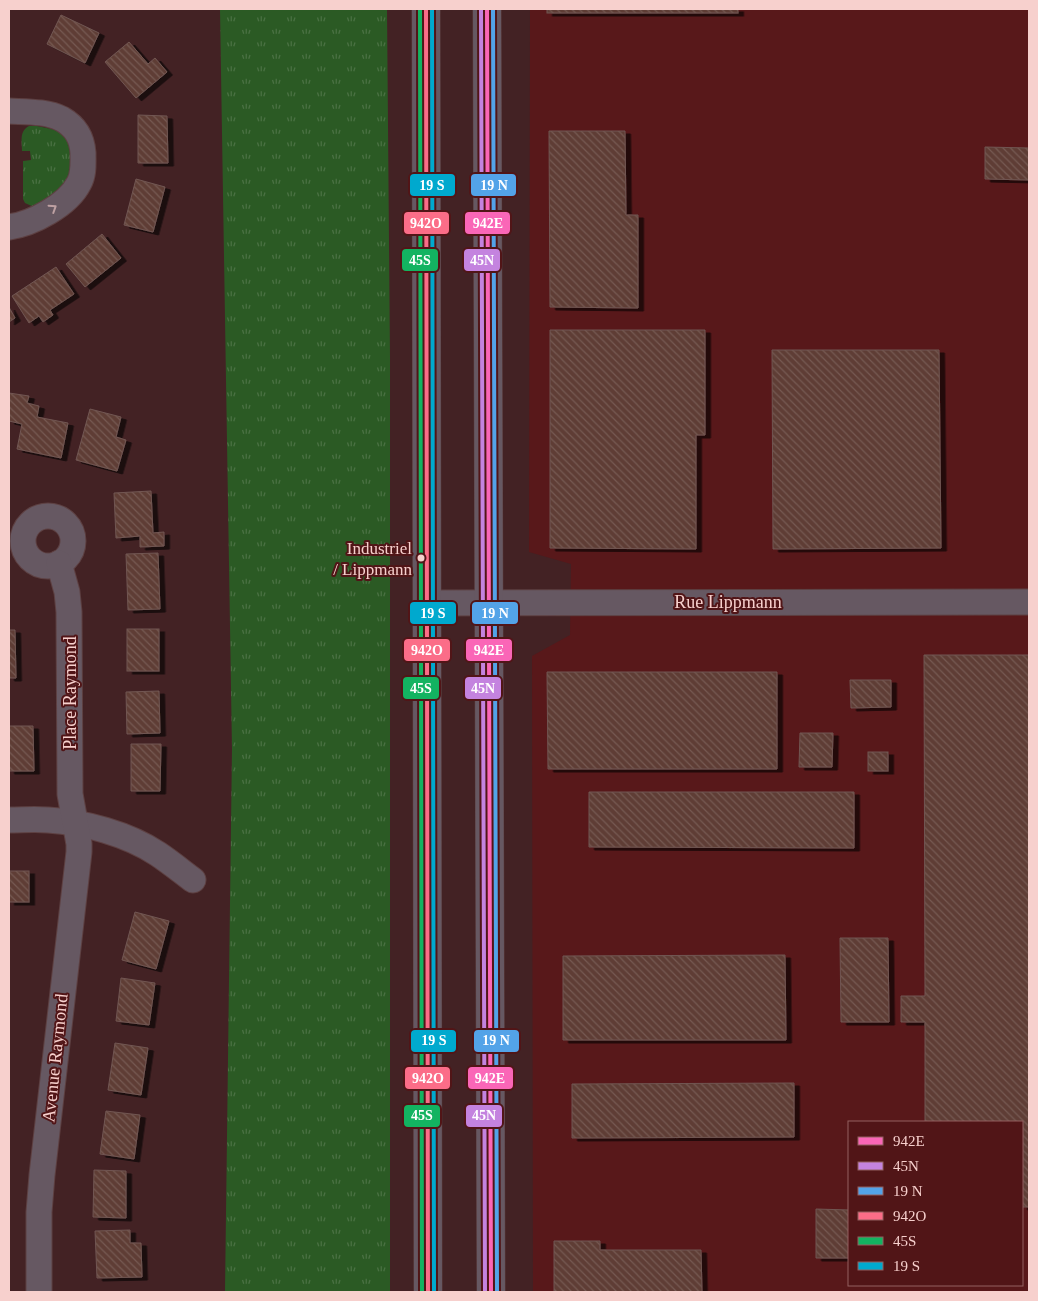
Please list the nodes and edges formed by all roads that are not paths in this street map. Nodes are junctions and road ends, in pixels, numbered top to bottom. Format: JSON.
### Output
{"nodes":[{"id":1,"x":426,"y":9,"type":"edge"},
{"id":2,"x":487,"y":9,"type":"edge"},
{"id":3,"x":9,"y":111,"type":"edge"},
{"id":4,"x":9,"y":227,"type":"edge"},
{"id":5,"x":59,"y":563,"type":"dead end"},
{"id":6,"x":1029,"y":602,"type":"edge"},
{"id":7,"x":427,"y":603,"type":"junction"},
{"id":8,"x":488,"y":604,"type":"junction"},
{"id":9,"x":9,"y":820,"type":"edge"},
{"id":10,"x":75,"y":824,"type":"junction"},
{"id":11,"x":192,"y":880,"type":"dead end"},
{"id":12,"x":39,"y":1292,"type":"edge"},
{"id":13,"x":428,"y":1292,"type":"edge"},
{"id":14,"x":491,"y":1292,"type":"edge"}],
"edges":[{"from":1,"to":7,"type":"street"},
{"from":2,"to":8,"type":"street"},
{"from":4,"to":3,"type":"street","one_way":true},
{"from":5,"to":10,"type":"street","name":"Place Raymond"},
{"from":6,"to":8,"type":"street","name":"Rue Lippmann"},
{"from":7,"to":8,"type":"street","name":"Rue Lippmann"},
{"from":7,"to":13,"type":"street"},
{"from":8,"to":14,"type":"street"},
{"from":9,"to":10,"type":"street"},
{"from":10,"to":11,"type":"street"},
{"from":10,"to":12,"type":"street","name":"Avenue Raymond"}]}
